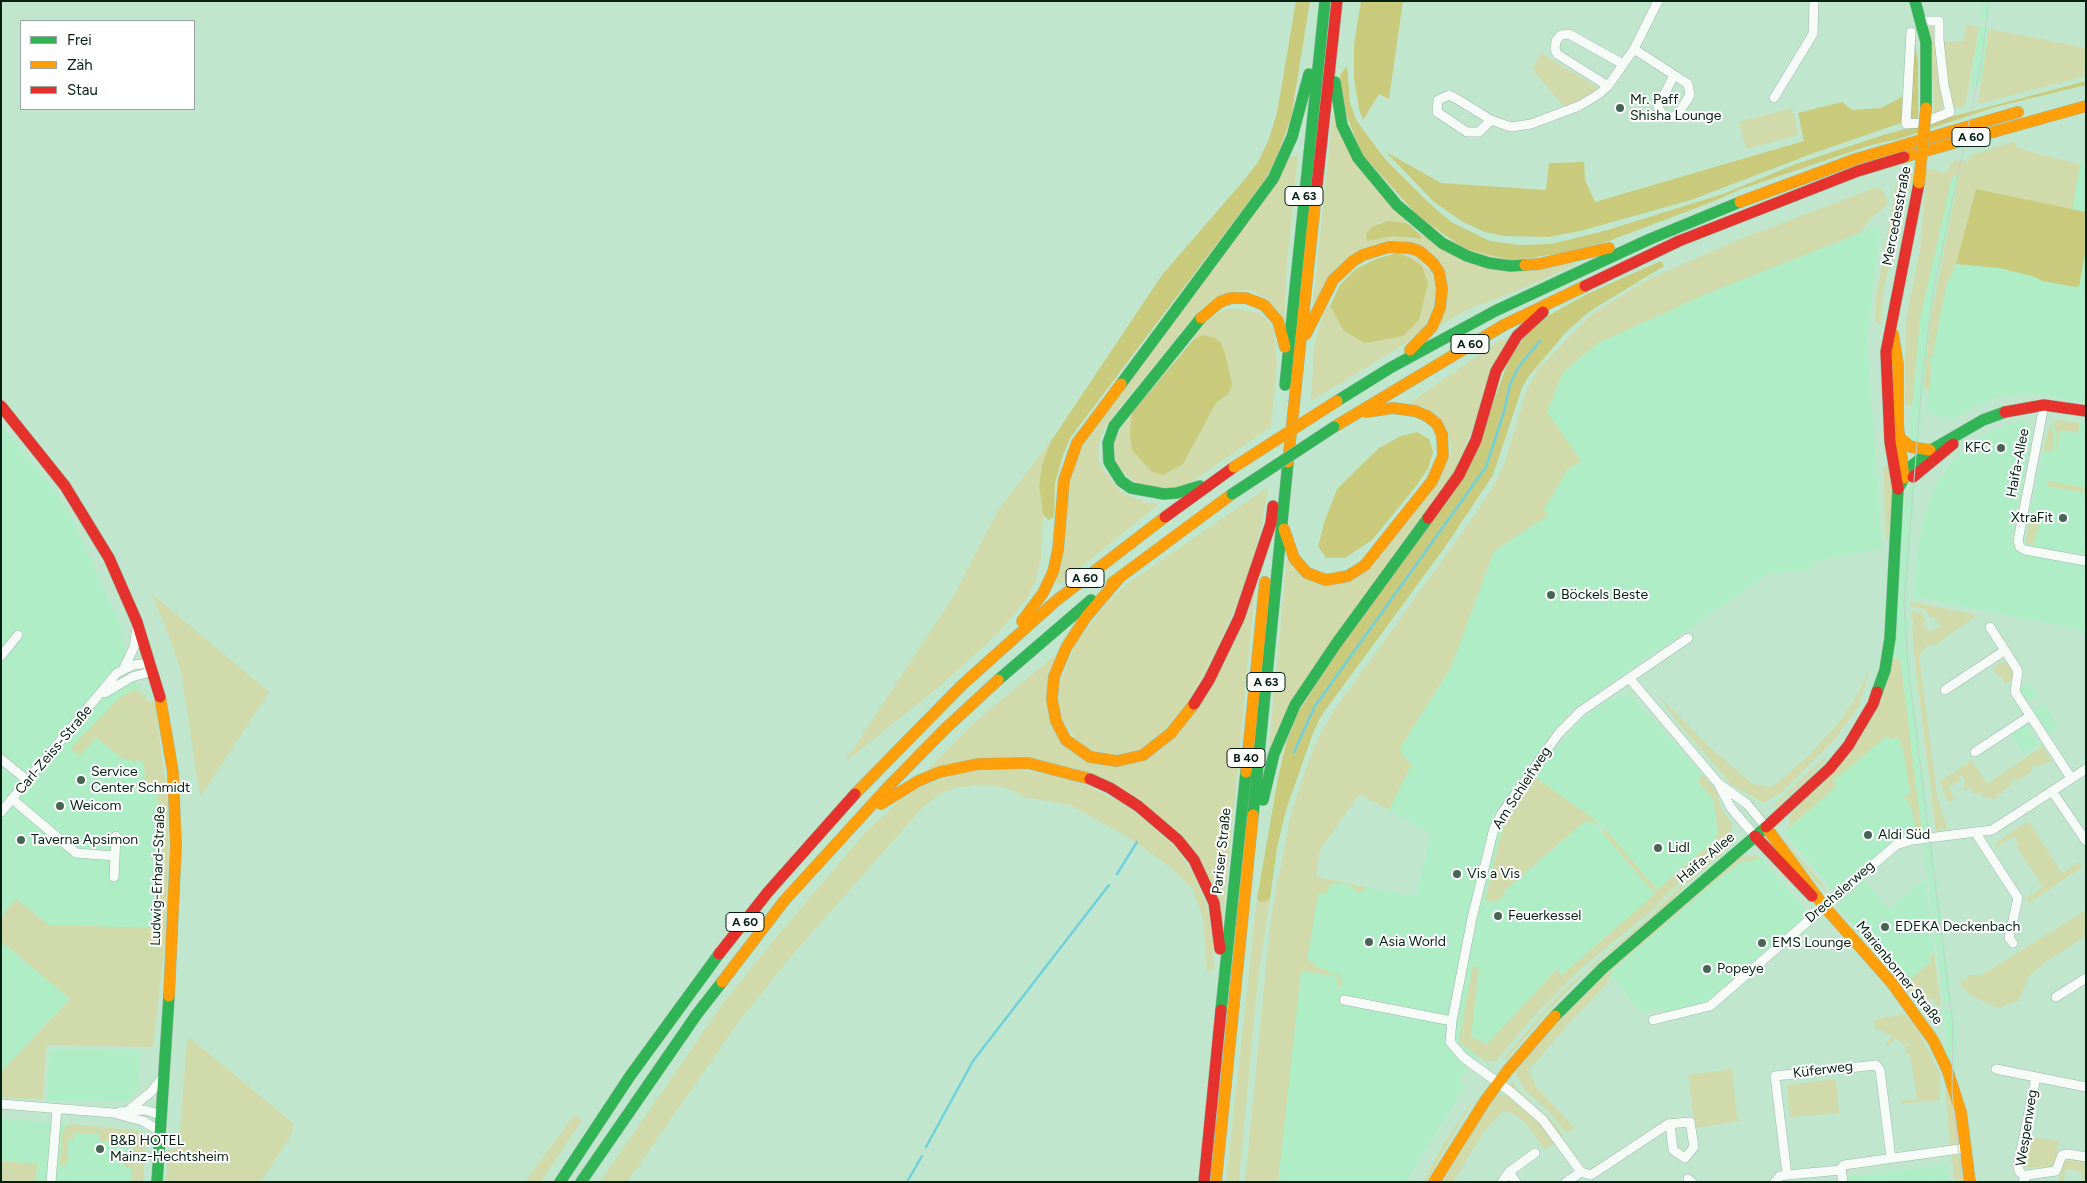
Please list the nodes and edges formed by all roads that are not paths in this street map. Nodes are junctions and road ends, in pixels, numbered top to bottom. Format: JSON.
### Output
{"nodes":[{"id":1,"x":1325,"y":1,"type":"edge"},
{"id":2,"x":1337,"y":1,"type":"edge"},
{"id":3,"x":1658,"y":1,"type":"edge"},
{"id":4,"x":1814,"y":1,"type":"edge"},
{"id":5,"x":1915,"y":1,"type":"edge"},
{"id":6,"x":1921,"y":21,"type":"junction"},
{"id":7,"x":1322,"y":26,"type":"junction"},
{"id":8,"x":1911,"y":32,"type":"dead end"},
{"id":9,"x":1334,"y":33,"type":"junction"},
{"id":10,"x":1634,"y":49,"type":"junction"},
{"id":11,"x":1623,"y":64,"type":"junction"},
{"id":12,"x":1674,"y":75,"type":"junction"},
{"id":13,"x":1608,"y":86,"type":"junction"},
{"id":14,"x":2086,"y":95,"type":"edge"},
{"id":15,"x":1774,"y":98,"type":"dead end"},
{"id":16,"x":2086,"y":106,"type":"edge"},
{"id":17,"x":1491,"y":120,"type":"junction"},
{"id":18,"x":1650,"y":239,"type":"junction"},
{"id":19,"x":1604,"y":275,"type":"junction"},
{"id":20,"x":1892,"y":329,"type":"junction"},
{"id":21,"x":1301,"y":345,"type":"junction"},
{"id":22,"x":1287,"y":365,"type":"junction"},
{"id":23,"x":1390,"y":368,"type":"junction"},
{"id":24,"x":2044,"y":405,"type":"junction"},
{"id":25,"x":1,"y":406,"type":"edge"},
{"id":26,"x":2086,"y":411,"type":"edge"},
{"id":27,"x":1338,"y":424,"type":"junction"},
{"id":28,"x":1971,"y":427,"type":"junction"},
{"id":29,"x":1899,"y":437,"type":"junction"},
{"id":30,"x":1930,"y":450,"type":"junction"},
{"id":31,"x":1891,"y":452,"type":"junction"},
{"id":32,"x":1924,"y":466,"type":"junction"},
{"id":33,"x":1906,"y":469,"type":"junction"},
{"id":34,"x":1216,"y":479,"type":"junction"},
{"id":35,"x":1900,"y":492,"type":"junction"},
{"id":36,"x":1277,"y":521,"type":"junction"},
{"id":37,"x":2086,"y":561,"type":"edge"},
{"id":38,"x":1120,"y":577,"type":"junction"},
{"id":39,"x":137,"y":622,"type":"junction"},
{"id":40,"x":1990,"y":627,"type":"dead end"},
{"id":41,"x":18,"y":635,"type":"dead end"},
{"id":42,"x":1688,"y":638,"type":"dead end"},
{"id":43,"x":2004,"y":651,"type":"junction"},
{"id":44,"x":1,"y":656,"type":"edge"},
{"id":45,"x":152,"y":667,"type":"junction"},
{"id":46,"x":124,"y":668,"type":"junction"},
{"id":47,"x":1630,"y":679,"type":"junction"},
{"id":48,"x":962,"y":686,"type":"junction"},
{"id":49,"x":1945,"y":690,"type":"dead end"},
{"id":50,"x":95,"y":701,"type":"junction"},
{"id":51,"x":2030,"y":716,"type":"junction"},
{"id":52,"x":1975,"y":752,"type":"dead end"},
{"id":53,"x":1,"y":759,"type":"edge"},
{"id":54,"x":2086,"y":768,"type":"edge"},
{"id":55,"x":2071,"y":778,"type":"junction"},
{"id":56,"x":28,"y":781,"type":"junction"},
{"id":57,"x":1718,"y":782,"type":"junction"},
{"id":58,"x":2052,"y":791,"type":"junction"},
{"id":59,"x":12,"y":799,"type":"junction"},
{"id":60,"x":1,"y":812,"type":"edge"},
{"id":61,"x":1766,"y":826,"type":"junction"},
{"id":62,"x":1975,"y":832,"type":"junction"},
{"id":63,"x":116,"y":836,"type":"dead end"},
{"id":64,"x":843,"y":836,"type":"junction"},
{"id":65,"x":1755,"y":836,"type":"junction"},
{"id":66,"x":2086,"y":841,"type":"edge"},
{"id":67,"x":1249,"y":846,"type":"junction"},
{"id":68,"x":115,"y":856,"type":"junction"},
{"id":69,"x":114,"y":877,"type":"dead end"},
{"id":70,"x":1823,"y":905,"type":"junction"},
{"id":71,"x":2013,"y":943,"type":"dead end"},
{"id":72,"x":2086,"y":978,"type":"edge"},
{"id":73,"x":1223,"y":993,"type":"junction"},
{"id":74,"x":2056,"y":997,"type":"dead end"},
{"id":75,"x":1344,"y":1000,"type":"dead end"},
{"id":76,"x":1653,"y":1020,"type":"dead end"},
{"id":77,"x":1452,"y":1021,"type":"junction"},
{"id":78,"x":1996,"y":1069,"type":"dead end"},
{"id":79,"x":163,"y":1076,"type":"junction"},
{"id":80,"x":2036,"y":1077,"type":"junction"},
{"id":81,"x":1499,"y":1083,"type":"junction"},
{"id":82,"x":2086,"y":1087,"type":"edge"},
{"id":83,"x":1,"y":1104,"type":"edge"},
{"id":84,"x":56,"y":1109,"type":"junction"},
{"id":85,"x":129,"y":1110,"type":"junction"},
{"id":86,"x":114,"y":1113,"type":"junction"},
{"id":87,"x":161,"y":1115,"type":"junction"},
{"id":88,"x":1670,"y":1124,"type":"dead end"},
{"id":89,"x":160,"y":1131,"type":"junction"},
{"id":90,"x":1966,"y":1148,"type":"junction"},
{"id":91,"x":1535,"y":1153,"type":"dead end"},
{"id":92,"x":2086,"y":1157,"type":"edge"},
{"id":93,"x":1891,"y":1158,"type":"junction"},
{"id":94,"x":1841,"y":1170,"type":"junction"},
{"id":95,"x":1509,"y":1172,"type":"junction"},
{"id":96,"x":1581,"y":1172,"type":"junction"},
{"id":97,"x":1787,"y":1175,"type":"junction"},
{"id":98,"x":2024,"y":1179,"type":"edge"},
{"id":99,"x":51,"y":1182,"type":"edge"},
{"id":100,"x":157,"y":1182,"type":"edge"},
{"id":101,"x":560,"y":1182,"type":"edge"},
{"id":102,"x":581,"y":1182,"type":"edge"},
{"id":103,"x":1204,"y":1182,"type":"edge"},
{"id":104,"x":1218,"y":1182,"type":"edge"},
{"id":105,"x":1434,"y":1182,"type":"edge"},
{"id":106,"x":1502,"y":1182,"type":"edge"},
{"id":107,"x":1516,"y":1182,"type":"edge"},
{"id":108,"x":1566,"y":1182,"type":"edge"},
{"id":109,"x":1774,"y":1182,"type":"edge"},
{"id":110,"x":1843,"y":1182,"type":"edge"},
{"id":111,"x":1970,"y":1182,"type":"edge"}],
"edges":[{"from":1,"to":7,"type":"main road","number":"A 63"},
{"from":2,"to":9,"type":"main road","number":"A 63"},
{"from":3,"to":10,"type":"street"},
{"from":4,"to":15,"type":"street"},
{"from":5,"to":6,"type":"main road","name":"Mercedesstraße"},
{"from":6,"to":8,"type":"street"},
{"from":6,"to":20,"type":"main road","name":"Mercedesstraße","bridge":true},
{"from":7,"to":22,"type":"main road","number":"A 63"},
{"from":7,"to":48,"type":"main road"},
{"from":9,"to":18,"type":"main road"},
{"from":9,"to":21,"type":"main road","number":"A 63"},
{"from":10,"to":11,"type":"street"},
{"from":10,"to":12,"type":"street"},
{"from":11,"to":13,"type":"street"},
{"from":11,"to":13,"type":"street"},
{"from":12,"to":12,"type":"street"},
{"from":13,"to":17,"type":"street"},
{"from":14,"to":18,"type":"main road","number":"A 60"},
{"from":16,"to":19,"type":"main road","number":"A 60"},
{"from":17,"to":17,"type":"street"},
{"from":18,"to":23,"type":"main road","number":"A 60"},
{"from":19,"to":27,"type":"main road","number":"A 60"},
{"from":19,"to":67,"type":"main road"},
{"from":20,"to":29,"type":"main road","name":"Mercedesstraße"},
{"from":20,"to":31,"type":"main road","name":"Mercedesstraße"},
{"from":21,"to":23,"type":"main road"},
{"from":21,"to":36,"type":"main road","number":"A 63"},
{"from":22,"to":34,"type":"main road"},
{"from":22,"to":36,"type":"main road","number":"A 63"},
{"from":23,"to":34,"type":"main road","number":"A 60","bridge":true},
{"from":24,"to":26,"type":"main road","name":"Haifa-Allee"},
{"from":24,"to":28,"type":"main road","name":"Haifa-Allee"},
{"from":24,"to":37,"type":"street","name":"Haifa-Allee"},
{"from":25,"to":39,"type":"main road","name":"Ludwig-Erhard-Straße"},
{"from":27,"to":36,"type":"main road"},
{"from":27,"to":38,"type":"main road","number":"A 60","bridge":true},
{"from":28,"to":30,"type":"main road","name":"Haifa-Allee"},
{"from":28,"to":32,"type":"main road","name":"Haifa-Allee"},
{"from":29,"to":30,"type":"main road"},
{"from":29,"to":33,"type":"main road","name":"Mercedesstraße"},
{"from":30,"to":33,"type":"main road","name":"Haifa-Allee"},
{"from":31,"to":33,"type":"main road"},
{"from":31,"to":35,"type":"main road","name":"Mercedesstraße"},
{"from":32,"to":33,"type":"main road"},
{"from":32,"to":35,"type":"main road","name":"Haifa-Allee"},
{"from":33,"to":35,"type":"main road","name":"Mercedesstraße"},
{"from":34,"to":48,"type":"main road","number":"A 60"},
{"from":35,"to":61,"type":"main road","name":"Haifa-Allee"},
{"from":36,"to":38,"type":"main road"},
{"from":36,"to":67,"type":"main road","number":"A 63"},
{"from":36,"to":73,"type":"main road","name":"Pariser Straße","number":"B 40"},
{"from":38,"to":64,"type":"main road","number":"A 60"},
{"from":39,"to":45,"type":"main road","name":"Ludwig-Erhard-Straße"},
{"from":39,"to":46,"type":"street","name":"Carl-Zeiss-Straße"},
{"from":40,"to":43,"type":"street"},
{"from":41,"to":44,"type":"street"},
{"from":42,"to":47,"type":"street","name":"Am Schleifweg"},
{"from":43,"to":49,"type":"street"},
{"from":43,"to":51,"type":"street"},
{"from":45,"to":46,"type":"street"},
{"from":45,"to":50,"type":"street","name":"Carl-Zeiss-Straße"},
{"from":45,"to":79,"type":"main road","name":"Ludwig-Erhard-Straße"},
{"from":46,"to":50,"type":"street","name":"Carl-Zeiss-Straße"},
{"from":47,"to":57,"type":"street"},
{"from":47,"to":77,"type":"street","name":"Am Schleifweg"},
{"from":48,"to":101,"type":"main road","number":"A 60"},
{"from":50,"to":56,"type":"street","name":"Carl-Zeiss-Straße"},
{"from":51,"to":52,"type":"street"},
{"from":51,"to":55,"type":"street"},
{"from":53,"to":56,"type":"street"},
{"from":54,"to":55,"type":"street","name":"Drechslerweg"},
{"from":55,"to":58,"type":"street","name":"Drechslerweg"},
{"from":56,"to":59,"type":"street","name":"Carl-Zeiss-Straße"},
{"from":57,"to":61,"type":"street"},
{"from":57,"to":65,"type":"street"},
{"from":58,"to":62,"type":"street","name":"Drechslerweg"},
{"from":58,"to":66,"type":"street"},
{"from":59,"to":60,"type":"street","name":"Carl-Zeiss-Straße"},
{"from":59,"to":68,"type":"street","name":"Carl-Zeiss-Straße"},
{"from":61,"to":65,"type":"main road","name":"Haifa-Allee"},
{"from":61,"to":70,"type":"main road","name":"Marienborner Straße"},
{"from":62,"to":70,"type":"street","name":"Drechslerweg"},
{"from":62,"to":71,"type":"street"},
{"from":63,"to":68,"type":"street"},
{"from":64,"to":73,"type":"main road"},
{"from":64,"to":102,"type":"main road","number":"A 60"},
{"from":65,"to":70,"type":"main road","name":"Marienborner Straße"},
{"from":65,"to":81,"type":"main road","name":"Haifa-Allee"},
{"from":67,"to":104,"type":"main road","name":"Pariser Straße"},
{"from":68,"to":69,"type":"street"},
{"from":70,"to":76,"type":"street","name":"Drechslerweg"},
{"from":70,"to":90,"type":"main road","name":"Marienborner Straße"},
{"from":72,"to":74,"type":"street"},
{"from":73,"to":103,"type":"main road","name":"Pariser Straße","number":"B 40"},
{"from":75,"to":77,"type":"street"},
{"from":77,"to":81,"type":"street","name":"Am Schleifweg"},
{"from":78,"to":80,"type":"street","name":"Wespenweg"},
{"from":79,"to":85,"type":"street"},
{"from":79,"to":87,"type":"main road","name":"Ludwig-Erhard-Straße"},
{"from":80,"to":82,"type":"street","name":"Wespenweg"},
{"from":80,"to":98,"type":"street","name":"Wespenweg"},
{"from":81,"to":96,"type":"street","name":"Am Schleifweg"},
{"from":81,"to":105,"type":"main road","name":"Haifa-Allee"},
{"from":83,"to":84,"type":"street"},
{"from":84,"to":86,"type":"street"},
{"from":84,"to":99,"type":"street"},
{"from":85,"to":86,"type":"street"},
{"from":85,"to":87,"type":"street"},
{"from":86,"to":89,"type":"street"},
{"from":87,"to":89,"type":"main road","name":"Ludwig-Erhard-Straße"},
{"from":88,"to":96,"type":"street"},
{"from":89,"to":100,"type":"main road","name":"Ludwig-Erhard-Straße"},
{"from":90,"to":93,"type":"street"},
{"from":90,"to":111,"type":"main road","name":"Marienborner Straße"},
{"from":91,"to":95,"type":"street"},
{"from":92,"to":98,"type":"street"},
{"from":93,"to":94,"type":"street"},
{"from":93,"to":97,"type":"street","name":"Küferweg"},
{"from":94,"to":97,"type":"street"},
{"from":94,"to":110,"type":"street"},
{"from":95,"to":106,"type":"street"},
{"from":95,"to":107,"type":"street"},
{"from":96,"to":108,"type":"street"},
{"from":97,"to":109,"type":"street"}]}
